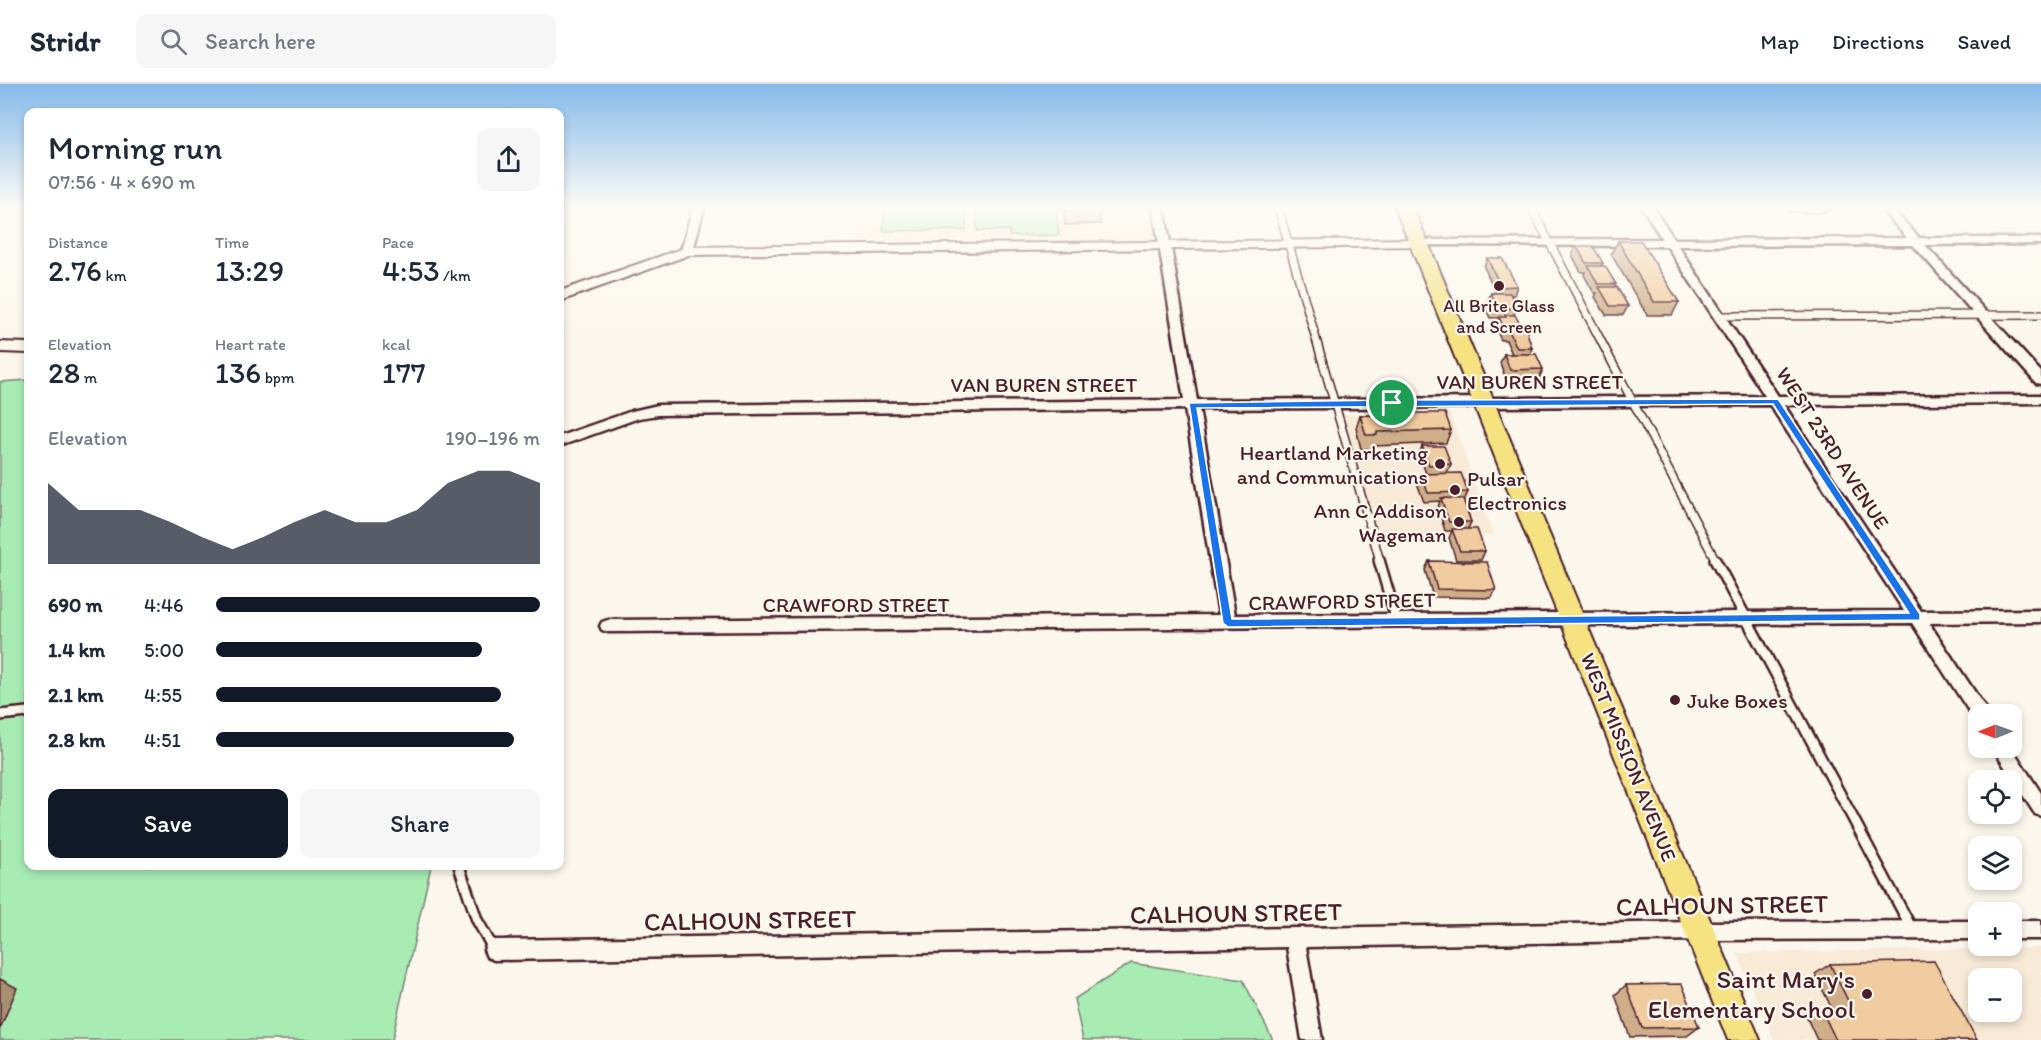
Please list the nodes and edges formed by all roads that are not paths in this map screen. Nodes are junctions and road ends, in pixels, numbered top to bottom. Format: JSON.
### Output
{"nodes":[{"id":1,"x":685,"y":252,"type":"edge"},
{"id":2,"x":1166,"y":252,"type":"edge"},
{"id":3,"x":1291,"y":252,"type":"edge"},
{"id":4,"x":1422,"y":252,"type":"edge"},
{"id":5,"x":1553,"y":252,"type":"edge"},
{"id":6,"x":1676,"y":252,"type":"edge"},
{"id":7,"x":1925,"y":252,"type":"edge"},
{"id":8,"x":564,"y":295,"type":"edge"},
{"id":9,"x":2041,"y":315,"type":"edge"},
{"id":10,"x":1719,"y":316,"type":"junction"},
{"id":11,"x":1983,"y":316,"type":"junction"},
{"id":12,"x":0,"y":347,"type":"edge"},
{"id":13,"x":24,"y":348,"type":"edge"},
{"id":14,"x":2041,"y":380,"type":"edge"},
{"id":15,"x":2041,"y":399,"type":"edge"},
{"id":16,"x":1631,"y":401,"type":"junction"},
{"id":17,"x":1775,"y":401,"type":"junction"},
{"id":18,"x":1484,"y":402,"type":"junction"},
{"id":19,"x":1334,"y":403,"type":"junction"},
{"id":20,"x":1192,"y":405,"type":"junction"},
{"id":21,"x":564,"y":439,"type":"edge"},
{"id":22,"x":2041,"y":616,"type":"edge"},
{"id":23,"x":1917,"y":617,"type":"junction"},
{"id":24,"x":1745,"y":618,"type":"junction"},
{"id":25,"x":1574,"y":620,"type":"junction"},
{"id":26,"x":1397,"y":621,"type":"junction"},
{"id":27,"x":1228,"y":623,"type":"junction"},
{"id":28,"x":608,"y":626,"type":"dead end"},
{"id":29,"x":1974,"y":704,"type":"edge"},
{"id":30,"x":24,"y":712,"type":"edge"},
{"id":31,"x":0,"y":715,"type":"edge"},
{"id":32,"x":2008,"y":758,"type":"edge"},
{"id":33,"x":2041,"y":808,"type":"edge"},
{"id":34,"x":460,"y":870,"type":"edge"},
{"id":35,"x":1913,"y":930,"type":"junction"},
{"id":36,"x":1968,"y":930,"type":"edge"},
{"id":37,"x":2022,"y":930,"type":"edge"},
{"id":38,"x":2041,"y":930,"type":"edge"},
{"id":39,"x":1700,"y":932,"type":"junction"},
{"id":40,"x":1295,"y":939,"type":"junction"},
{"id":41,"x":494,"y":950,"type":"joint"},
{"id":42,"x":1312,"y":1040,"type":"edge"},
{"id":43,"x":1744,"y":1040,"type":"edge"}],
"edges":[{"from":1,"to":8,"type":"street"},
{"from":2,"to":20,"type":"street"},
{"from":3,"to":19,"type":"lane"},
{"from":4,"to":18,"type":"main road","name":"WEST MISSION AVENUE"},
{"from":5,"to":16,"type":"lane"},
{"from":6,"to":10,"type":"street","name":"WEST 23RD AVENUE"},
{"from":7,"to":11,"type":"street"},
{"from":9,"to":11,"type":"lane"},
{"from":10,"to":11,"type":"lane"},
{"from":10,"to":17,"type":"street","name":"WEST 23RD AVENUE"},
{"from":11,"to":14,"type":"street"},
{"from":12,"to":13,"type":"street"},
{"from":15,"to":17,"type":"street","name":"VAN BUREN STREET"},
{"from":16,"to":17,"type":"street","name":"VAN BUREN STREET"},
{"from":16,"to":18,"type":"street","name":"VAN BUREN STREET"},
{"from":16,"to":24,"type":"lane"},
{"from":17,"to":23,"type":"street","name":"WEST 23RD AVENUE"},
{"from":18,"to":19,"type":"street","name":"VAN BUREN STREET"},
{"from":18,"to":25,"type":"main road","name":"WEST MISSION AVENUE"},
{"from":19,"to":20,"type":"street","name":"VAN BUREN STREET"},
{"from":19,"to":26,"type":"lane"},
{"from":20,"to":21,"type":"street","name":"VAN BUREN STREET"},
{"from":20,"to":27,"type":"street"},
{"from":22,"to":23,"type":"street","name":"CRAWFORD STREET"},
{"from":23,"to":24,"type":"street","name":"CRAWFORD STREET"},
{"from":23,"to":29,"type":"street","name":"WEST 23RD AVENUE"},
{"from":24,"to":25,"type":"street","name":"CRAWFORD STREET"},
{"from":24,"to":35,"type":"lane"},
{"from":25,"to":26,"type":"street","name":"CRAWFORD STREET"},
{"from":25,"to":39,"type":"main road","name":"WEST MISSION AVENUE"},
{"from":26,"to":27,"type":"street","name":"CRAWFORD STREET"},
{"from":27,"to":28,"type":"street","name":"CRAWFORD STREET"},
{"from":30,"to":31,"type":"lane"},
{"from":32,"to":33,"type":"street"},
{"from":34,"to":41,"type":"lane"},
{"from":35,"to":36,"type":"street","name":"CALHOUN STREET"},
{"from":35,"to":39,"type":"street","name":"CALHOUN STREET"},
{"from":37,"to":38,"type":"street"},
{"from":39,"to":40,"type":"street","name":"CALHOUN STREET"},
{"from":39,"to":43,"type":"main road","name":"WEST MISSION AVENUE"},
{"from":40,"to":41,"type":"street","name":"CALHOUN STREET"},
{"from":40,"to":42,"type":"street"}]}
